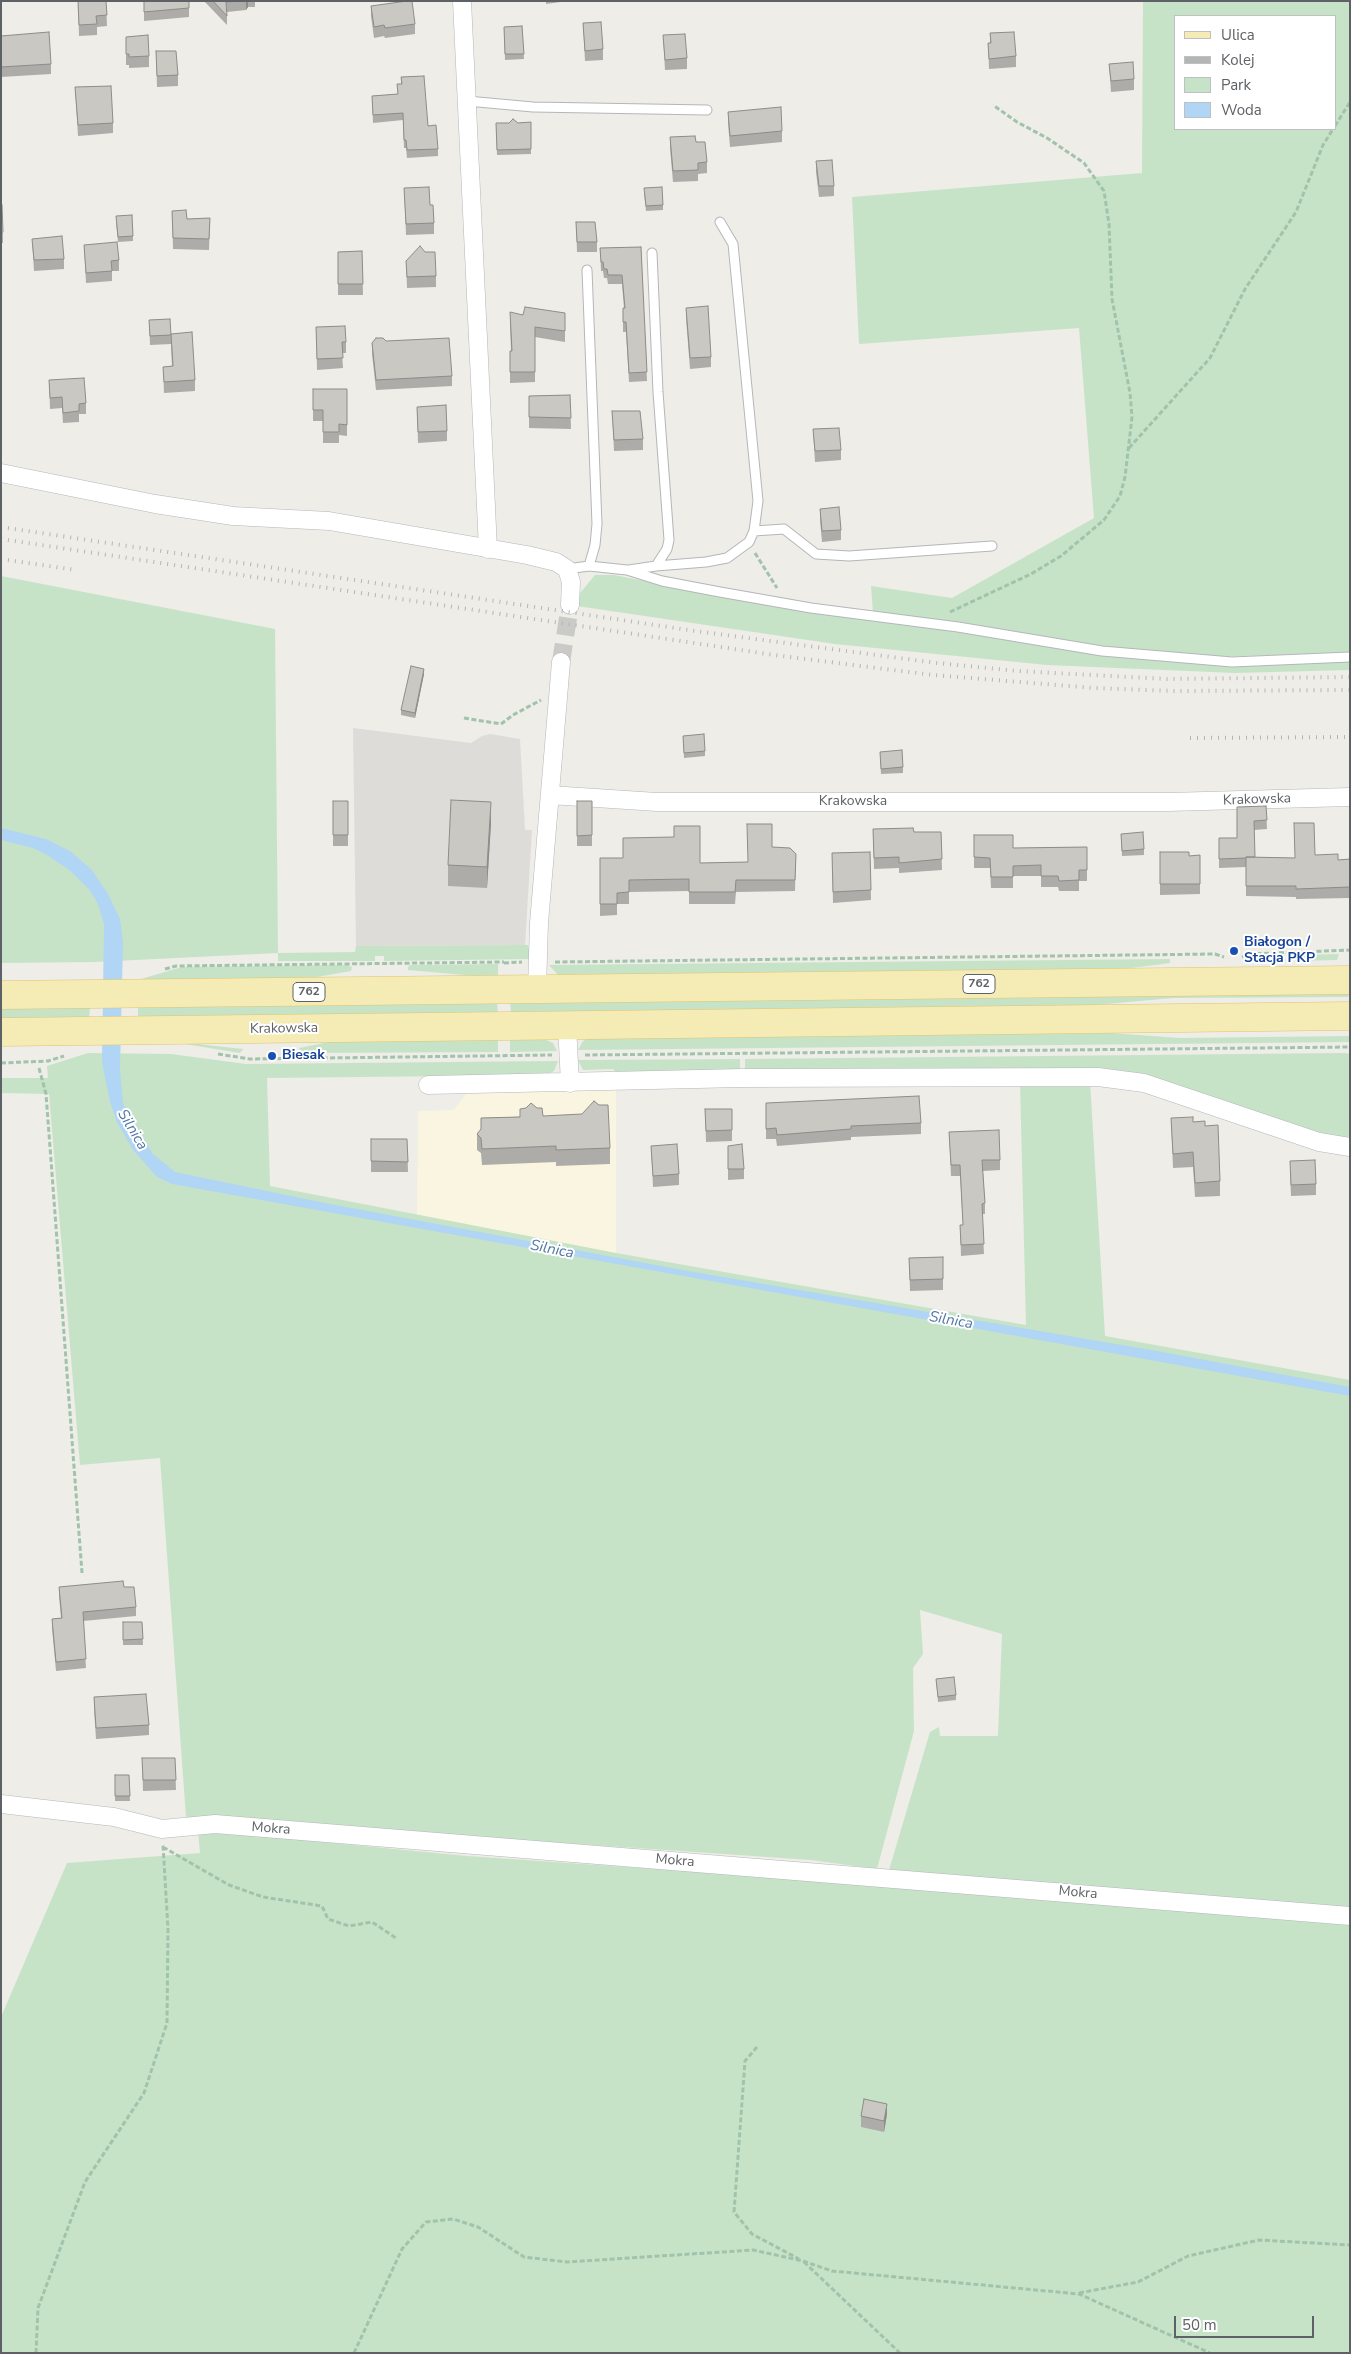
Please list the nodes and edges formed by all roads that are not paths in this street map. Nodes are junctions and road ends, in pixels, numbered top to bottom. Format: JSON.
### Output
{"nodes":[{"id":1,"x":462,"y":1,"type":"edge"},
{"id":2,"x":467,"y":101,"type":"junction"},
{"id":3,"x":707,"y":110,"type":"dead end"},
{"id":4,"x":720,"y":222,"type":"dead end"},
{"id":5,"x":652,"y":253,"type":"dead end"},
{"id":6,"x":587,"y":270,"type":"dead end"},
{"id":7,"x":1,"y":473,"type":"edge"},
{"id":8,"x":754,"y":531,"type":"junction"},
{"id":9,"x":992,"y":546,"type":"dead end"},
{"id":10,"x":488,"y":549,"type":"junction"},
{"id":11,"x":589,"y":566,"type":"junction"},
{"id":12,"x":656,"y":566,"type":"junction"},
{"id":13,"x":567,"y":569,"type":"junction"},
{"id":14,"x":627,"y":570,"type":"junction"},
{"id":15,"x":570,"y":605,"type":"tunnel mouth"},
{"id":16,"x":1350,"y":657,"type":"edge"},
{"id":17,"x":561,"y":662,"type":"tunnel mouth"},
{"id":18,"x":550,"y":795,"type":"junction"},
{"id":19,"x":1350,"y":797,"type":"edge"},
{"id":20,"x":1350,"y":980,"type":"edge"},
{"id":21,"x":536,"y":989,"type":"junction"},
{"id":22,"x":1,"y":995,"type":"edge"},
{"id":23,"x":1350,"y":1016,"type":"edge"},
{"id":24,"x":567,"y":1026,"type":"junction"},
{"id":25,"x":1,"y":1032,"type":"edge"},
{"id":26,"x":570,"y":1083,"type":"junction"},
{"id":27,"x":428,"y":1085,"type":"dead end"},
{"id":28,"x":1350,"y":1146,"type":"edge"},
{"id":29,"x":1,"y":1804,"type":"edge"},
{"id":30,"x":1350,"y":1916,"type":"edge"}],
"edges":[{"from":1,"to":2,"type":"street"},
{"from":2,"to":3,"type":"lane"},
{"from":2,"to":10,"type":"street"},
{"from":4,"to":8,"type":"lane"},
{"from":5,"to":12,"type":"lane"},
{"from":6,"to":11,"type":"lane"},
{"from":7,"to":10,"type":"street"},
{"from":8,"to":9,"type":"lane"},
{"from":8,"to":12,"type":"lane"},
{"from":10,"to":13,"type":"street"},
{"from":11,"to":13,"type":"lane"},
{"from":11,"to":14,"type":"lane"},
{"from":12,"to":14,"type":"lane"},
{"from":13,"to":15,"type":"street"},
{"from":14,"to":16,"type":"lane"},
{"from":17,"to":18,"type":"street"},
{"from":18,"to":19,"type":"street","name":"Krakowska"},
{"from":18,"to":21,"type":"street"},
{"from":20,"to":21,"type":"main road","number":"762"},
{"from":21,"to":22,"type":"main road","number":"762"},
{"from":23,"to":24,"type":"main road","name":"Krakowska"},
{"from":24,"to":25,"type":"main road","name":"Krakowska"},
{"from":24,"to":26,"type":"street"},
{"from":26,"to":27,"type":"street"},
{"from":26,"to":28,"type":"street"},
{"from":29,"to":30,"type":"street","name":"Mokra"}]}
